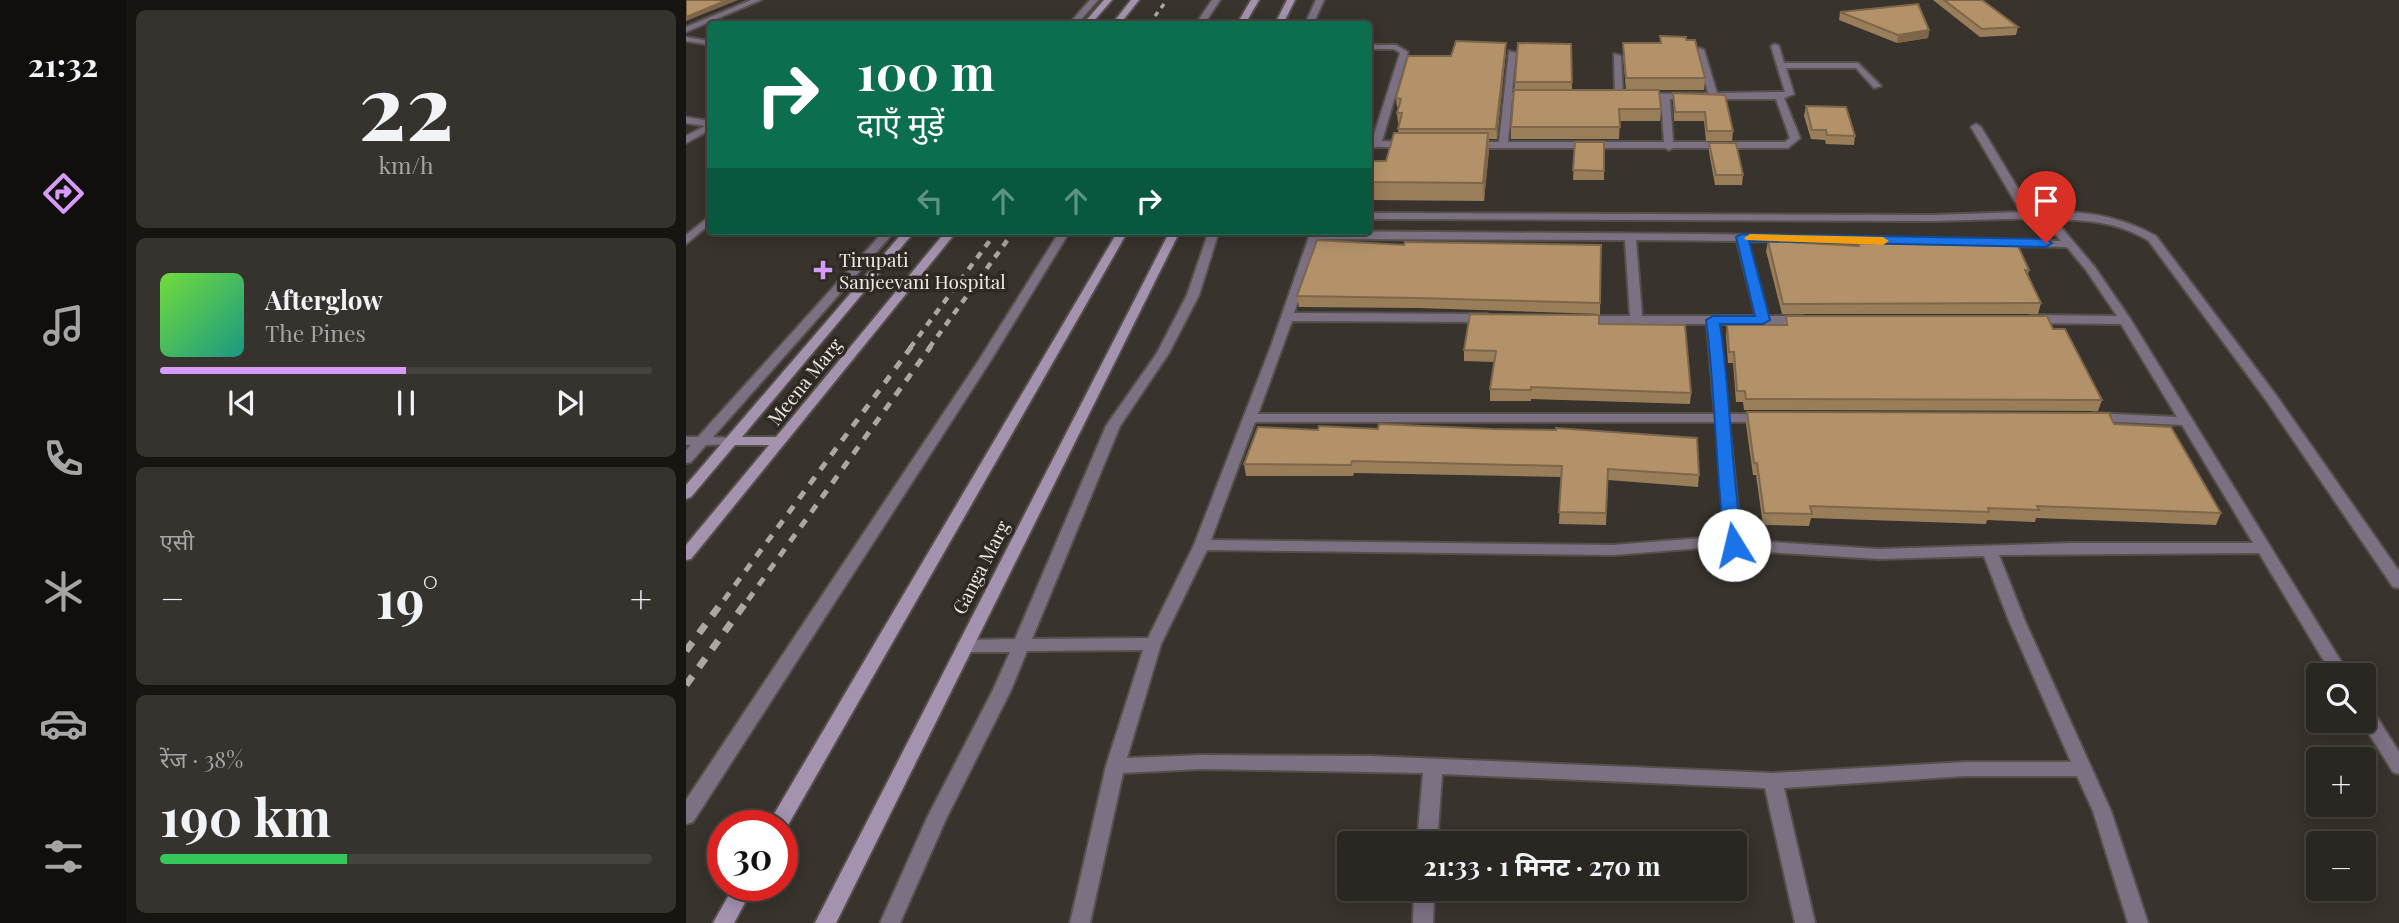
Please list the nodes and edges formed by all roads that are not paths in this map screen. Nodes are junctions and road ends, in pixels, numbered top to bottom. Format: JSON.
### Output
{"nodes":[{"id":1,"x":757,"y":0,"type":"edge"},
{"id":2,"x":1094,"y":0,"type":"edge"},
{"id":3,"x":1108,"y":0,"type":"edge"},
{"id":4,"x":1135,"y":0,"type":"edge"},
{"id":5,"x":1216,"y":0,"type":"edge"},
{"id":6,"x":1255,"y":0,"type":"edge"},
{"id":7,"x":1291,"y":0,"type":"edge"},
{"id":8,"x":1320,"y":0,"type":"edge"},
{"id":9,"x":707,"y":21,"type":"edge"},
{"id":10,"x":707,"y":21,"type":"edge"},
{"id":11,"x":1076,"y":21,"type":"edge"},
{"id":12,"x":1090,"y":21,"type":"edge"},
{"id":13,"x":1118,"y":21,"type":"edge"},
{"id":14,"x":1202,"y":21,"type":"edge"},
{"id":15,"x":1243,"y":21,"type":"edge"},
{"id":16,"x":1280,"y":21,"type":"edge"},
{"id":17,"x":1310,"y":21,"type":"edge"},
{"id":18,"x":686,"y":30,"type":"edge"},
{"id":19,"x":686,"y":39,"type":"edge"},
{"id":20,"x":707,"y":42,"type":"edge"},
{"id":21,"x":1775,"y":46,"type":"dead end"},
{"id":22,"x":1372,"y":47,"type":"edge"},
{"id":23,"x":1700,"y":50,"type":"edge"},
{"id":24,"x":1512,"y":53,"type":"dead end"},
{"id":25,"x":1617,"y":56,"type":"dead end"},
{"id":26,"x":1781,"y":65,"type":"junction"},
{"id":27,"x":1877,"y":86,"type":"dead end"},
{"id":28,"x":1508,"y":96,"type":"junction"},
{"id":29,"x":1550,"y":96,"type":"edge"},
{"id":30,"x":1605,"y":96,"type":"edge"},
{"id":31,"x":1619,"y":96,"type":"junction"},
{"id":32,"x":1665,"y":96,"type":"junction"},
{"id":33,"x":1713,"y":96,"type":"junction"},
{"id":34,"x":1779,"y":96,"type":"junction"},
{"id":35,"x":686,"y":120,"type":"edge"},
{"id":36,"x":707,"y":125,"type":"edge"},
{"id":37,"x":1976,"y":127,"type":"dead end"},
{"id":38,"x":707,"y":128,"type":"edge"},
{"id":39,"x":686,"y":140,"type":"edge"},
{"id":40,"x":1372,"y":145,"type":"edge"},
{"id":41,"x":1414,"y":145,"type":"edge"},
{"id":42,"x":1452,"y":145,"type":"edge"},
{"id":43,"x":1503,"y":145,"type":"junction"},
{"id":44,"x":1669,"y":146,"type":"junction"},
{"id":45,"x":2028,"y":215,"type":"junction"},
{"id":46,"x":2045,"y":215,"type":"junction"},
{"id":47,"x":1372,"y":216,"type":"edge"},
{"id":48,"x":707,"y":222,"type":"edge"},
{"id":49,"x":1372,"y":234,"type":"edge"},
{"id":50,"x":886,"y":235,"type":"edge"},
{"id":51,"x":907,"y":235,"type":"edge"},
{"id":52,"x":949,"y":235,"type":"edge"},
{"id":53,"x":1063,"y":235,"type":"edge"},
{"id":54,"x":1121,"y":235,"type":"edge"},
{"id":55,"x":1173,"y":235,"type":"edge"},
{"id":56,"x":1213,"y":235,"type":"edge"},
{"id":57,"x":1314,"y":235,"type":"edge"},
{"id":58,"x":1630,"y":237,"type":"junction"},
{"id":59,"x":1742,"y":237,"type":"junction"},
{"id":60,"x":687,"y":239,"type":"edge"},
{"id":61,"x":2070,"y":244,"type":"junction"},
{"id":62,"x":1287,"y":317,"type":"junction"},
{"id":63,"x":1498,"y":318,"type":"edge"},
{"id":64,"x":2013,"y":319,"type":"edge"},
{"id":65,"x":1566,"y":320,"type":"edge"},
{"id":66,"x":1713,"y":320,"type":"junction"},
{"id":67,"x":1763,"y":320,"type":"junction"},
{"id":68,"x":1822,"y":320,"type":"edge"},
{"id":69,"x":2125,"y":320,"type":"junction"},
{"id":70,"x":1636,"y":321,"type":"junction"},
{"id":71,"x":2080,"y":417,"type":"edge"},
{"id":72,"x":1248,"y":418,"type":"junction"},
{"id":73,"x":1721,"y":418,"type":"junction"},
{"id":74,"x":1774,"y":418,"type":"edge"},
{"id":75,"x":2186,"y":421,"type":"junction"},
{"id":76,"x":686,"y":441,"type":"edge"},
{"id":77,"x":702,"y":441,"type":"junction"},
{"id":78,"x":732,"y":441,"type":"junction"},
{"id":79,"x":779,"y":441,"type":"junction"},
{"id":80,"x":686,"y":459,"type":"edge"},
{"id":81,"x":686,"y":494,"type":"edge"},
{"id":82,"x":1202,"y":545,"type":"junction"},
{"id":83,"x":1734,"y":545,"type":"junction"},
{"id":84,"x":2264,"y":548,"type":"junction"},
{"id":85,"x":1990,"y":551,"type":"junction"},
{"id":86,"x":686,"y":555,"type":"edge"},
{"id":87,"x":2399,"y":583,"type":"edge"},
{"id":88,"x":1153,"y":644,"type":"junction"},
{"id":89,"x":965,"y":646,"type":"junction"},
{"id":90,"x":1021,"y":646,"type":"junction"},
{"id":91,"x":2334,"y":663,"type":"edge"},
{"id":92,"x":2376,"y":730,"type":"edge"},
{"id":93,"x":1115,"y":766,"type":"junction"},
{"id":94,"x":1433,"y":766,"type":"junction"},
{"id":95,"x":2399,"y":767,"type":"edge"},
{"id":96,"x":2083,"y":769,"type":"junction"},
{"id":97,"x":1773,"y":780,"type":"junction"},
{"id":98,"x":786,"y":810,"type":"edge"},
{"id":99,"x":686,"y":816,"type":"edge"},
{"id":100,"x":1428,"y":831,"type":"edge"},
{"id":101,"x":735,"y":901,"type":"edge"},
{"id":102,"x":1424,"y":901,"type":"edge"},
{"id":103,"x":723,"y":923,"type":"edge"},
{"id":104,"x":825,"y":923,"type":"edge"},
{"id":105,"x":890,"y":923,"type":"edge"},
{"id":106,"x":1080,"y":923,"type":"edge"},
{"id":107,"x":1423,"y":923,"type":"edge"},
{"id":108,"x":1805,"y":923,"type":"edge"},
{"id":109,"x":2138,"y":923,"type":"edge"}],
"edges":[{"from":1,"to":9,"type":"street"},
{"from":2,"to":11,"type":"street"},
{"from":3,"to":12,"type":"street"},
{"from":4,"to":13,"type":"street"},
{"from":5,"to":14,"type":"street"},
{"from":6,"to":15,"type":"street"},
{"from":7,"to":16,"type":"street"},
{"from":8,"to":17,"type":"street"},
{"from":10,"to":18,"type":"street"},
{"from":19,"to":20,"type":"street"},
{"from":21,"to":26,"type":"street"},
{"from":22,"to":40,"type":"street"},
{"from":23,"to":33,"type":"street"},
{"from":24,"to":28,"type":"street"},
{"from":25,"to":31,"type":"street"},
{"from":26,"to":27,"type":"street"},
{"from":26,"to":34,"type":"street"},
{"from":28,"to":29,"type":"street"},
{"from":28,"to":43,"type":"street"},
{"from":30,"to":31,"type":"street"},
{"from":31,"to":32,"type":"street"},
{"from":32,"to":33,"type":"street"},
{"from":32,"to":44,"type":"street"},
{"from":33,"to":34,"type":"street"},
{"from":34,"to":44,"type":"street"},
{"from":35,"to":36,"type":"street"},
{"from":37,"to":45,"type":"street"},
{"from":38,"to":39,"type":"street"},
{"from":40,"to":41,"type":"street"},
{"from":42,"to":43,"type":"street"},
{"from":43,"to":44,"type":"street"},
{"from":45,"to":46,"type":"street"},
{"from":45,"to":47,"type":"street"},
{"from":46,"to":61,"type":"street"},
{"from":46,"to":87,"type":"street"},
{"from":48,"to":60,"type":"street"},
{"from":49,"to":58,"type":"street"},
{"from":50,"to":77,"type":"street"},
{"from":51,"to":78,"type":"street","name":"Meena Marg"},
{"from":52,"to":79,"type":"street","name":"Meena Marg"},
{"from":53,"to":99,"type":"street"},
{"from":54,"to":98,"type":"street"},
{"from":55,"to":89,"type":"street","name":"Ganga Marg"},
{"from":56,"to":90,"type":"street"},
{"from":57,"to":62,"type":"street"},
{"from":58,"to":59,"type":"street"},
{"from":58,"to":70,"type":"street"},
{"from":59,"to":61,"type":"street"},
{"from":59,"to":67,"type":"street"},
{"from":61,"to":69,"type":"street"},
{"from":62,"to":63,"type":"street"},
{"from":62,"to":72,"type":"street"},
{"from":64,"to":69,"type":"street"},
{"from":65,"to":70,"type":"street"},
{"from":66,"to":67,"type":"street"},
{"from":66,"to":70,"type":"street"},
{"from":66,"to":73,"type":"street"},
{"from":67,"to":68,"type":"street"},
{"from":69,"to":75,"type":"street"},
{"from":71,"to":75,"type":"street"},
{"from":72,"to":73,"type":"street"},
{"from":72,"to":82,"type":"street"},
{"from":73,"to":74,"type":"street"},
{"from":73,"to":83,"type":"street"},
{"from":75,"to":84,"type":"street"},
{"from":76,"to":77,"type":"street"},
{"from":77,"to":78,"type":"street"},
{"from":77,"to":80,"type":"street"},
{"from":78,"to":79,"type":"street"},
{"from":78,"to":81,"type":"street","name":"Meena Marg"},
{"from":79,"to":86,"type":"street","name":"Meena Marg"},
{"from":82,"to":83,"type":"street"},
{"from":82,"to":88,"type":"street"},
{"from":83,"to":85,"type":"street"},
{"from":84,"to":85,"type":"street"},
{"from":84,"to":91,"type":"street"},
{"from":85,"to":96,"type":"street"},
{"from":88,"to":90,"type":"street"},
{"from":88,"to":93,"type":"street"},
{"from":89,"to":90,"type":"street"},
{"from":89,"to":104,"type":"street","name":"Ganga Marg"},
{"from":90,"to":105,"type":"street"},
{"from":92,"to":95,"type":"street"},
{"from":93,"to":94,"type":"street"},
{"from":93,"to":106,"type":"street"},
{"from":94,"to":97,"type":"street"},
{"from":94,"to":100,"type":"street"},
{"from":96,"to":97,"type":"street"},
{"from":96,"to":109,"type":"street"},
{"from":97,"to":108,"type":"street"},
{"from":101,"to":103,"type":"street"},
{"from":102,"to":107,"type":"street"}]}
